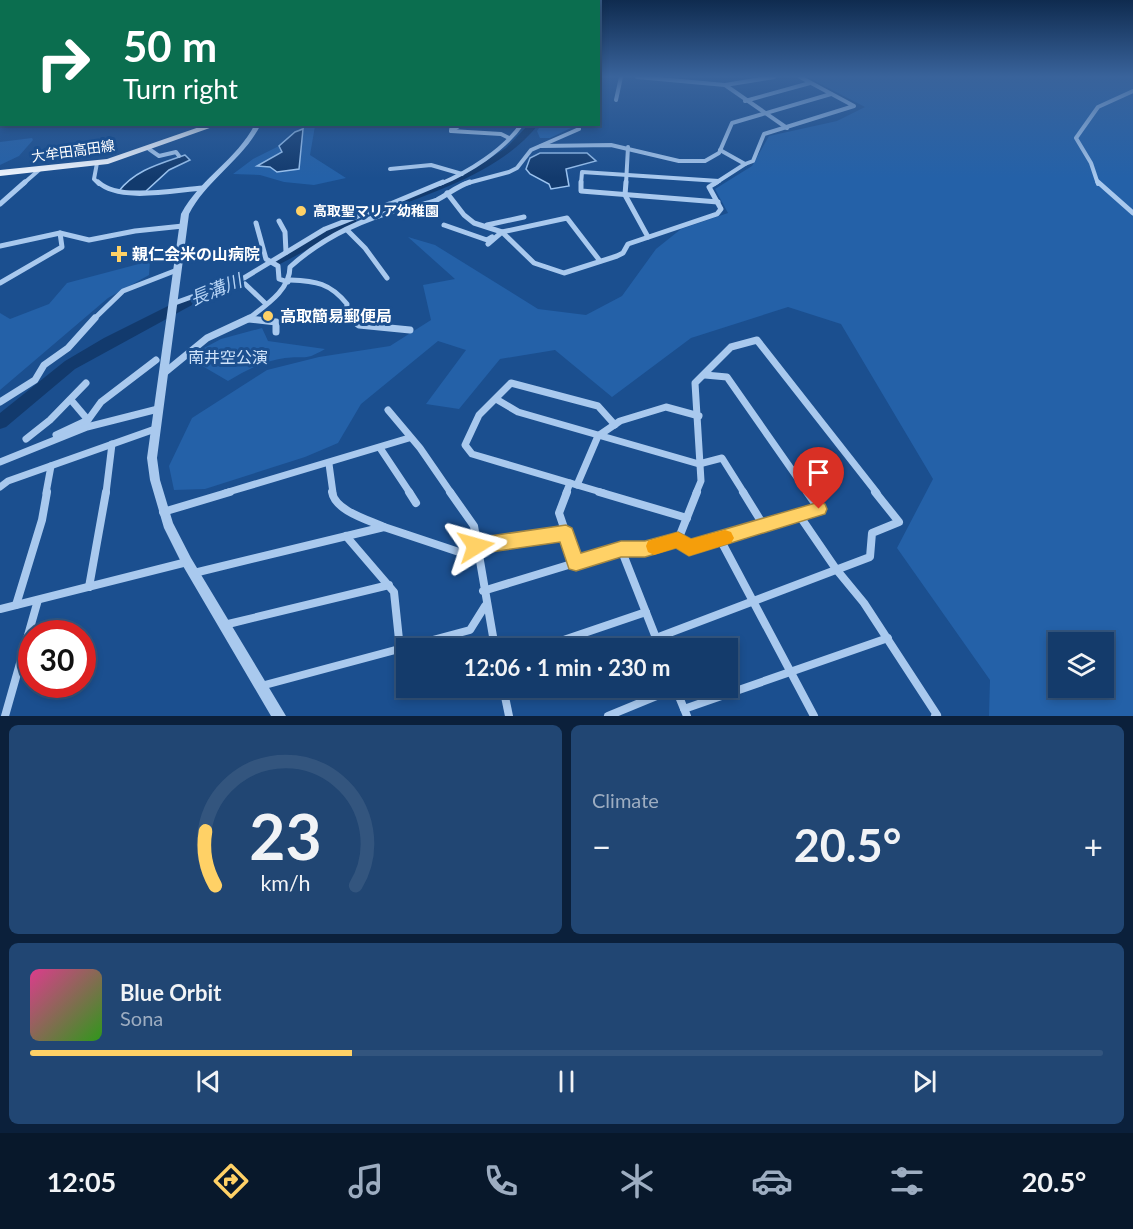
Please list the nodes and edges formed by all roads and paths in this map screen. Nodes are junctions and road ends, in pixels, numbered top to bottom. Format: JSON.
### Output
{"nodes":[{"id":1,"x":760,"y":110,"type":"edge"},
{"id":2,"x":773,"y":110,"type":"edge"},
{"id":3,"x":841,"y":110,"type":"edge"},
{"id":4,"x":1093,"y":110,"type":"edge"},
{"id":5,"x":764,"y":113,"type":"junction"},
{"id":6,"x":205,"y":126,"type":"edge"},
{"id":7,"x":257,"y":126,"type":"edge"},
{"id":8,"x":452,"y":126,"type":"edge"},
{"id":9,"x":459,"y":126,"type":"edge"},
{"id":10,"x":520,"y":126,"type":"edge"},
{"id":11,"x":787,"y":128,"type":"junction"},
{"id":12,"x":579,"y":129,"type":"dead end"},
{"id":13,"x":451,"y":131,"type":"junction"},
{"id":14,"x":509,"y":138,"type":"junction"},
{"id":15,"x":541,"y":146,"type":"junction"},
{"id":16,"x":628,"y":147,"type":"junction"},
{"id":17,"x":149,"y":148,"type":"junction"},
{"id":18,"x":720,"y":150,"type":"junction"},
{"id":19,"x":179,"y":156,"type":"dead end"},
{"id":20,"x":97,"y":163,"type":"junction"},
{"id":21,"x":745,"y":164,"type":"junction"},
{"id":22,"x":390,"y":169,"type":"dead end"},
{"id":23,"x":39,"y":170,"type":"junction"},
{"id":24,"x":0,"y":173,"type":"edge"},
{"id":25,"x":463,"y":174,"type":"junction"},
{"id":26,"x":628,"y":174,"type":"junction"},
{"id":27,"x":719,"y":181,"type":"junction"},
{"id":28,"x":203,"y":188,"type":"junction"},
{"id":29,"x":447,"y":193,"type":"junction"},
{"id":30,"x":625,"y":195,"type":"junction"},
{"id":31,"x":718,"y":202,"type":"junction"},
{"id":32,"x":0,"y":204,"type":"edge"},
{"id":33,"x":389,"y":204,"type":"junction"},
{"id":34,"x":1133,"y":213,"type":"edge"},
{"id":35,"x":386,"y":214,"type":"junction"},
{"id":36,"x":524,"y":217,"type":"dead end"},
{"id":37,"x":279,"y":221,"type":"dead end"},
{"id":38,"x":256,"y":223,"type":"dead end"},
{"id":39,"x":444,"y":225,"type":"dead end"},
{"id":40,"x":183,"y":226,"type":"junction"},
{"id":41,"x":484,"y":226,"type":"junction"},
{"id":42,"x":347,"y":230,"type":"junction"},
{"id":43,"x":501,"y":232,"type":"junction"},
{"id":44,"x":60,"y":233,"type":"junction"},
{"id":45,"x":648,"y":237,"type":"junction"},
{"id":46,"x":488,"y":244,"type":"dead end"},
{"id":47,"x":0,"y":246,"type":"edge"},
{"id":48,"x":286,"y":252,"type":"junction"},
{"id":49,"x":270,"y":261,"type":"junction"},
{"id":50,"x":600,"y":261,"type":"junction"},
{"id":51,"x":177,"y":270,"type":"junction"},
{"id":52,"x":387,"y":278,"type":"dead end"},
{"id":53,"x":289,"y":281,"type":"junction"},
{"id":54,"x":0,"y":283,"type":"edge"},
{"id":55,"x":244,"y":284,"type":"dead end"},
{"id":56,"x":172,"y":304,"type":"junction"},
{"id":57,"x":266,"y":304,"type":"junction"},
{"id":58,"x":249,"y":319,"type":"junction"},
{"id":59,"x":410,"y":330,"type":"dead end"},
{"id":60,"x":276,"y":332,"type":"dead end"},
{"id":61,"x":156,"y":360,"type":"dead end"},
{"id":62,"x":163,"y":374,"type":"junction"},
{"id":63,"x":705,"y":375,"type":"junction"},
{"id":64,"x":86,"y":383,"type":"dead end"},
{"id":65,"x":496,"y":399,"type":"junction"},
{"id":66,"x":71,"y":400,"type":"junction"},
{"id":67,"x":0,"y":402,"type":"edge"},
{"id":68,"x":158,"y":409,"type":"junction"},
{"id":69,"x":388,"y":410,"type":"dead end"},
{"id":70,"x":699,"y":416,"type":"junction"},
{"id":71,"x":88,"y":420,"type":"junction"},
{"id":72,"x":615,"y":425,"type":"junction"},
{"id":73,"x":155,"y":429,"type":"junction"},
{"id":74,"x":598,"y":436,"type":"junction"},
{"id":75,"x":409,"y":438,"type":"junction"},
{"id":76,"x":26,"y":439,"type":"dead end"},
{"id":77,"x":112,"y":444,"type":"junction"},
{"id":78,"x":380,"y":448,"type":"junction"},
{"id":79,"x":20,"y":452,"type":"junction"},
{"id":80,"x":0,"y":462,"type":"edge"},
{"id":81,"x":328,"y":464,"type":"junction"},
{"id":82,"x":699,"y":464,"type":"junction"},
{"id":83,"x":51,"y":466,"type":"junction"},
{"id":84,"x":573,"y":484,"type":"junction"},
{"id":85,"x":0,"y":487,"type":"edge"},
{"id":86,"x":416,"y":504,"type":"dead end"},
{"id":87,"x":163,"y":512,"type":"junction"},
{"id":88,"x":799,"y":515,"type":"junction"},
{"id":89,"x":687,"y":518,"type":"junction"},
{"id":90,"x":764,"y":525,"type":"junction"},
{"id":91,"x":384,"y":527,"type":"junction"},
{"id":92,"x":566,"y":533,"type":"junction"},
{"id":93,"x":346,"y":536,"type":"junction"},
{"id":94,"x":720,"y":539,"type":"junction"},
{"id":95,"x":678,"y":540,"type":"junction"},
{"id":96,"x":476,"y":546,"type":"junction"},
{"id":97,"x":621,"y":549,"type":"junction"},
{"id":98,"x":477,"y":558,"type":"junction"},
{"id":99,"x":187,"y":562,"type":"junction"},
{"id":100,"x":576,"y":563,"type":"junction"},
{"id":101,"x":836,"y":569,"type":"junction"},
{"id":102,"x":194,"y":573,"type":"junction"},
{"id":103,"x":389,"y":585,"type":"junction"},
{"id":104,"x":89,"y":587,"type":"junction"},
{"id":105,"x":483,"y":591,"type":"junction"},
{"id":106,"x":38,"y":600,"type":"junction"},
{"id":107,"x":753,"y":600,"type":"junction"},
{"id":108,"x":16,"y":605,"type":"junction"},
{"id":109,"x":485,"y":605,"type":"junction"},
{"id":110,"x":0,"y":609,"type":"edge"},
{"id":111,"x":646,"y":612,"type":"junction"},
{"id":112,"x":224,"y":625,"type":"junction"},
{"id":113,"x":399,"y":638,"type":"edge"},
{"id":114,"x":441,"y":638,"type":"edge"},
{"id":115,"x":493,"y":638,"type":"edge"},
{"id":116,"x":569,"y":638,"type":"edge"},
{"id":117,"x":656,"y":638,"type":"joint"},
{"id":118,"x":888,"y":638,"type":"junction"},
{"id":119,"x":396,"y":650,"type":"edge"},
{"id":120,"x":790,"y":671,"type":"junction"},
{"id":121,"x":261,"y":687,"type":"junction"},
{"id":122,"x":505,"y":698,"type":"edge"},
{"id":123,"x":652,"y":698,"type":"edge"},
{"id":124,"x":680,"y":698,"type":"edge"},
{"id":125,"x":686,"y":712,"type":"edge"},
{"id":126,"x":5,"y":716,"type":"edge"},
{"id":127,"x":279,"y":716,"type":"edge"},
{"id":128,"x":509,"y":716,"type":"edge"},
{"id":129,"x":608,"y":716,"type":"edge"},
{"id":130,"x":814,"y":716,"type":"edge"},
{"id":131,"x":935,"y":716,"type":"edge"}],
"edges":[{"from":1,"to":5,"type":"street"},
{"from":2,"to":5,"type":"street"},
{"from":3,"to":11,"type":"street"},
{"from":4,"to":34,"type":"street"},
{"from":5,"to":11,"type":"street"},
{"from":5,"to":18,"type":"street"},
{"from":6,"to":17,"type":"main road","name":"大牟田高田線"},
{"from":7,"to":28,"type":"street"},
{"from":8,"to":13,"type":"street"},
{"from":9,"to":13,"type":"street"},
{"from":10,"to":14,"type":"street"},
{"from":11,"to":21,"type":"street"},
{"from":12,"to":15,"type":"street"},
{"from":13,"to":14,"type":"street"},
{"from":14,"to":25,"type":"street"},
{"from":15,"to":16,"type":"street"},
{"from":15,"to":29,"type":"street"},
{"from":16,"to":18,"type":"street"},
{"from":16,"to":26,"type":"street"},
{"from":17,"to":19,"type":"street"},
{"from":17,"to":20,"type":"main road","name":"大牟田高田線"},
{"from":18,"to":21,"type":"street"},
{"from":20,"to":23,"type":"main road","name":"大牟田高田線"},
{"from":20,"to":28,"type":"street"},
{"from":21,"to":27,"type":"street"},
{"from":22,"to":25,"type":"street"},
{"from":23,"to":24,"type":"main road","name":"大牟田高田線"},
{"from":23,"to":32,"type":"street"},
{"from":25,"to":33,"type":"street"},
{"from":26,"to":27,"type":"street"},
{"from":26,"to":30,"type":"street"},
{"from":26,"to":30,"type":"street"},
{"from":27,"to":31,"type":"street"},
{"from":28,"to":40,"type":"street"},
{"from":29,"to":35,"type":"street"},
{"from":29,"to":41,"type":"street"},
{"from":30,"to":31,"type":"street"},
{"from":30,"to":45,"type":"street"},
{"from":31,"to":45,"type":"street"},
{"from":33,"to":35,"type":"street"},
{"from":33,"to":48,"type":"street"},
{"from":35,"to":42,"type":"street"},
{"from":36,"to":41,"type":"street"},
{"from":37,"to":48,"type":"street"},
{"from":38,"to":49,"type":"street"},
{"from":39,"to":43,"type":"street"},
{"from":40,"to":44,"type":"street"},
{"from":40,"to":51,"type":"street"},
{"from":41,"to":43,"type":"street"},
{"from":42,"to":52,"type":"street"},
{"from":42,"to":53,"type":"street"},
{"from":43,"to":46,"type":"street"},
{"from":43,"to":50,"type":"street"},
{"from":43,"to":50,"type":"street"},
{"from":44,"to":47,"type":"street"},
{"from":44,"to":54,"type":"street"},
{"from":45,"to":50,"type":"street"},
{"from":48,"to":49,"type":"street"},
{"from":49,"to":53,"type":"street"},
{"from":49,"to":56,"type":"street"},
{"from":51,"to":56,"type":"street"},
{"from":51,"to":67,"type":"street"},
{"from":53,"to":57,"type":"street"},
{"from":53,"to":59,"type":"street"},
{"from":55,"to":57,"type":"street"},
{"from":56,"to":62,"type":"street"},
{"from":57,"to":58,"type":"street"},
{"from":58,"to":60,"type":"street"},
{"from":58,"to":62,"type":"street"},
{"from":61,"to":71,"type":"street"},
{"from":62,"to":68,"type":"street"},
{"from":63,"to":70,"type":"street"},
{"from":63,"to":88,"type":"street"},
{"from":63,"to":101,"type":"street"},
{"from":64,"to":66,"type":"street"},
{"from":65,"to":72,"type":"street"},
{"from":65,"to":74,"type":"street"},
{"from":65,"to":84,"type":"street"},
{"from":66,"to":71,"type":"street"},
{"from":66,"to":76,"type":"street"},
{"from":68,"to":73,"type":"street"},
{"from":68,"to":79,"type":"street"},
{"from":69,"to":75,"type":"street"},
{"from":70,"to":72,"type":"street"},
{"from":70,"to":82,"type":"street"},
{"from":71,"to":79,"type":"street"},
{"from":72,"to":74,"type":"street"},
{"from":73,"to":77,"type":"street"},
{"from":73,"to":87,"type":"street"},
{"from":74,"to":82,"type":"street"},
{"from":74,"to":84,"type":"street"},
{"from":75,"to":78,"type":"street"},
{"from":75,"to":96,"type":"street"},
{"from":77,"to":83,"type":"street"},
{"from":77,"to":104,"type":"street"},
{"from":78,"to":81,"type":"street"},
{"from":78,"to":86,"type":"street"},
{"from":79,"to":80,"type":"street"},
{"from":81,"to":87,"type":"street"},
{"from":81,"to":91,"type":"street"},
{"from":82,"to":89,"type":"street"},
{"from":82,"to":90,"type":"street"},
{"from":83,"to":85,"type":"street"},
{"from":83,"to":108,"type":"street"},
{"from":84,"to":89,"type":"street"},
{"from":84,"to":92,"type":"street"},
{"from":87,"to":99,"type":"street"},
{"from":88,"to":90,"type":"street"},
{"from":88,"to":101,"type":"street"},
{"from":89,"to":95,"type":"street"},
{"from":90,"to":94,"type":"street"},
{"from":91,"to":93,"type":"street"},
{"from":91,"to":98,"type":"street"},
{"from":92,"to":96,"type":"street"},
{"from":92,"to":100,"type":"street"},
{"from":93,"to":102,"type":"street"},
{"from":93,"to":103,"type":"street"},
{"from":94,"to":95,"type":"street"},
{"from":94,"to":107,"type":"street"},
{"from":95,"to":97,"type":"street"},
{"from":96,"to":98,"type":"street"},
{"from":97,"to":100,"type":"street"},
{"from":97,"to":111,"type":"street"},
{"from":98,"to":105,"type":"street"},
{"from":99,"to":102,"type":"street"},
{"from":99,"to":104,"type":"street"},
{"from":100,"to":105,"type":"street"},
{"from":101,"to":107,"type":"street"},
{"from":101,"to":118,"type":"street"},
{"from":102,"to":112,"type":"street"},
{"from":103,"to":112,"type":"street"},
{"from":103,"to":113,"type":"street"},
{"from":104,"to":106,"type":"street"},
{"from":105,"to":109,"type":"street"},
{"from":106,"to":108,"type":"street"},
{"from":106,"to":126,"type":"street"},
{"from":107,"to":117,"type":"street"},
{"from":107,"to":120,"type":"street"},
{"from":108,"to":110,"type":"street"},
{"from":109,"to":114,"type":"street"},
{"from":109,"to":115,"type":"street"},
{"from":111,"to":116,"type":"street"},
{"from":111,"to":117,"type":"street"},
{"from":112,"to":121,"type":"street"},
{"from":118,"to":120,"type":"street"},
{"from":118,"to":131,"type":"street"},
{"from":119,"to":121,"type":"street"},
{"from":120,"to":125,"type":"street"},
{"from":120,"to":130,"type":"street"},
{"from":121,"to":127,"type":"street"},
{"from":122,"to":128,"type":"street"},
{"from":123,"to":129,"type":"street"},
{"from":124,"to":125,"type":"street"}]}
